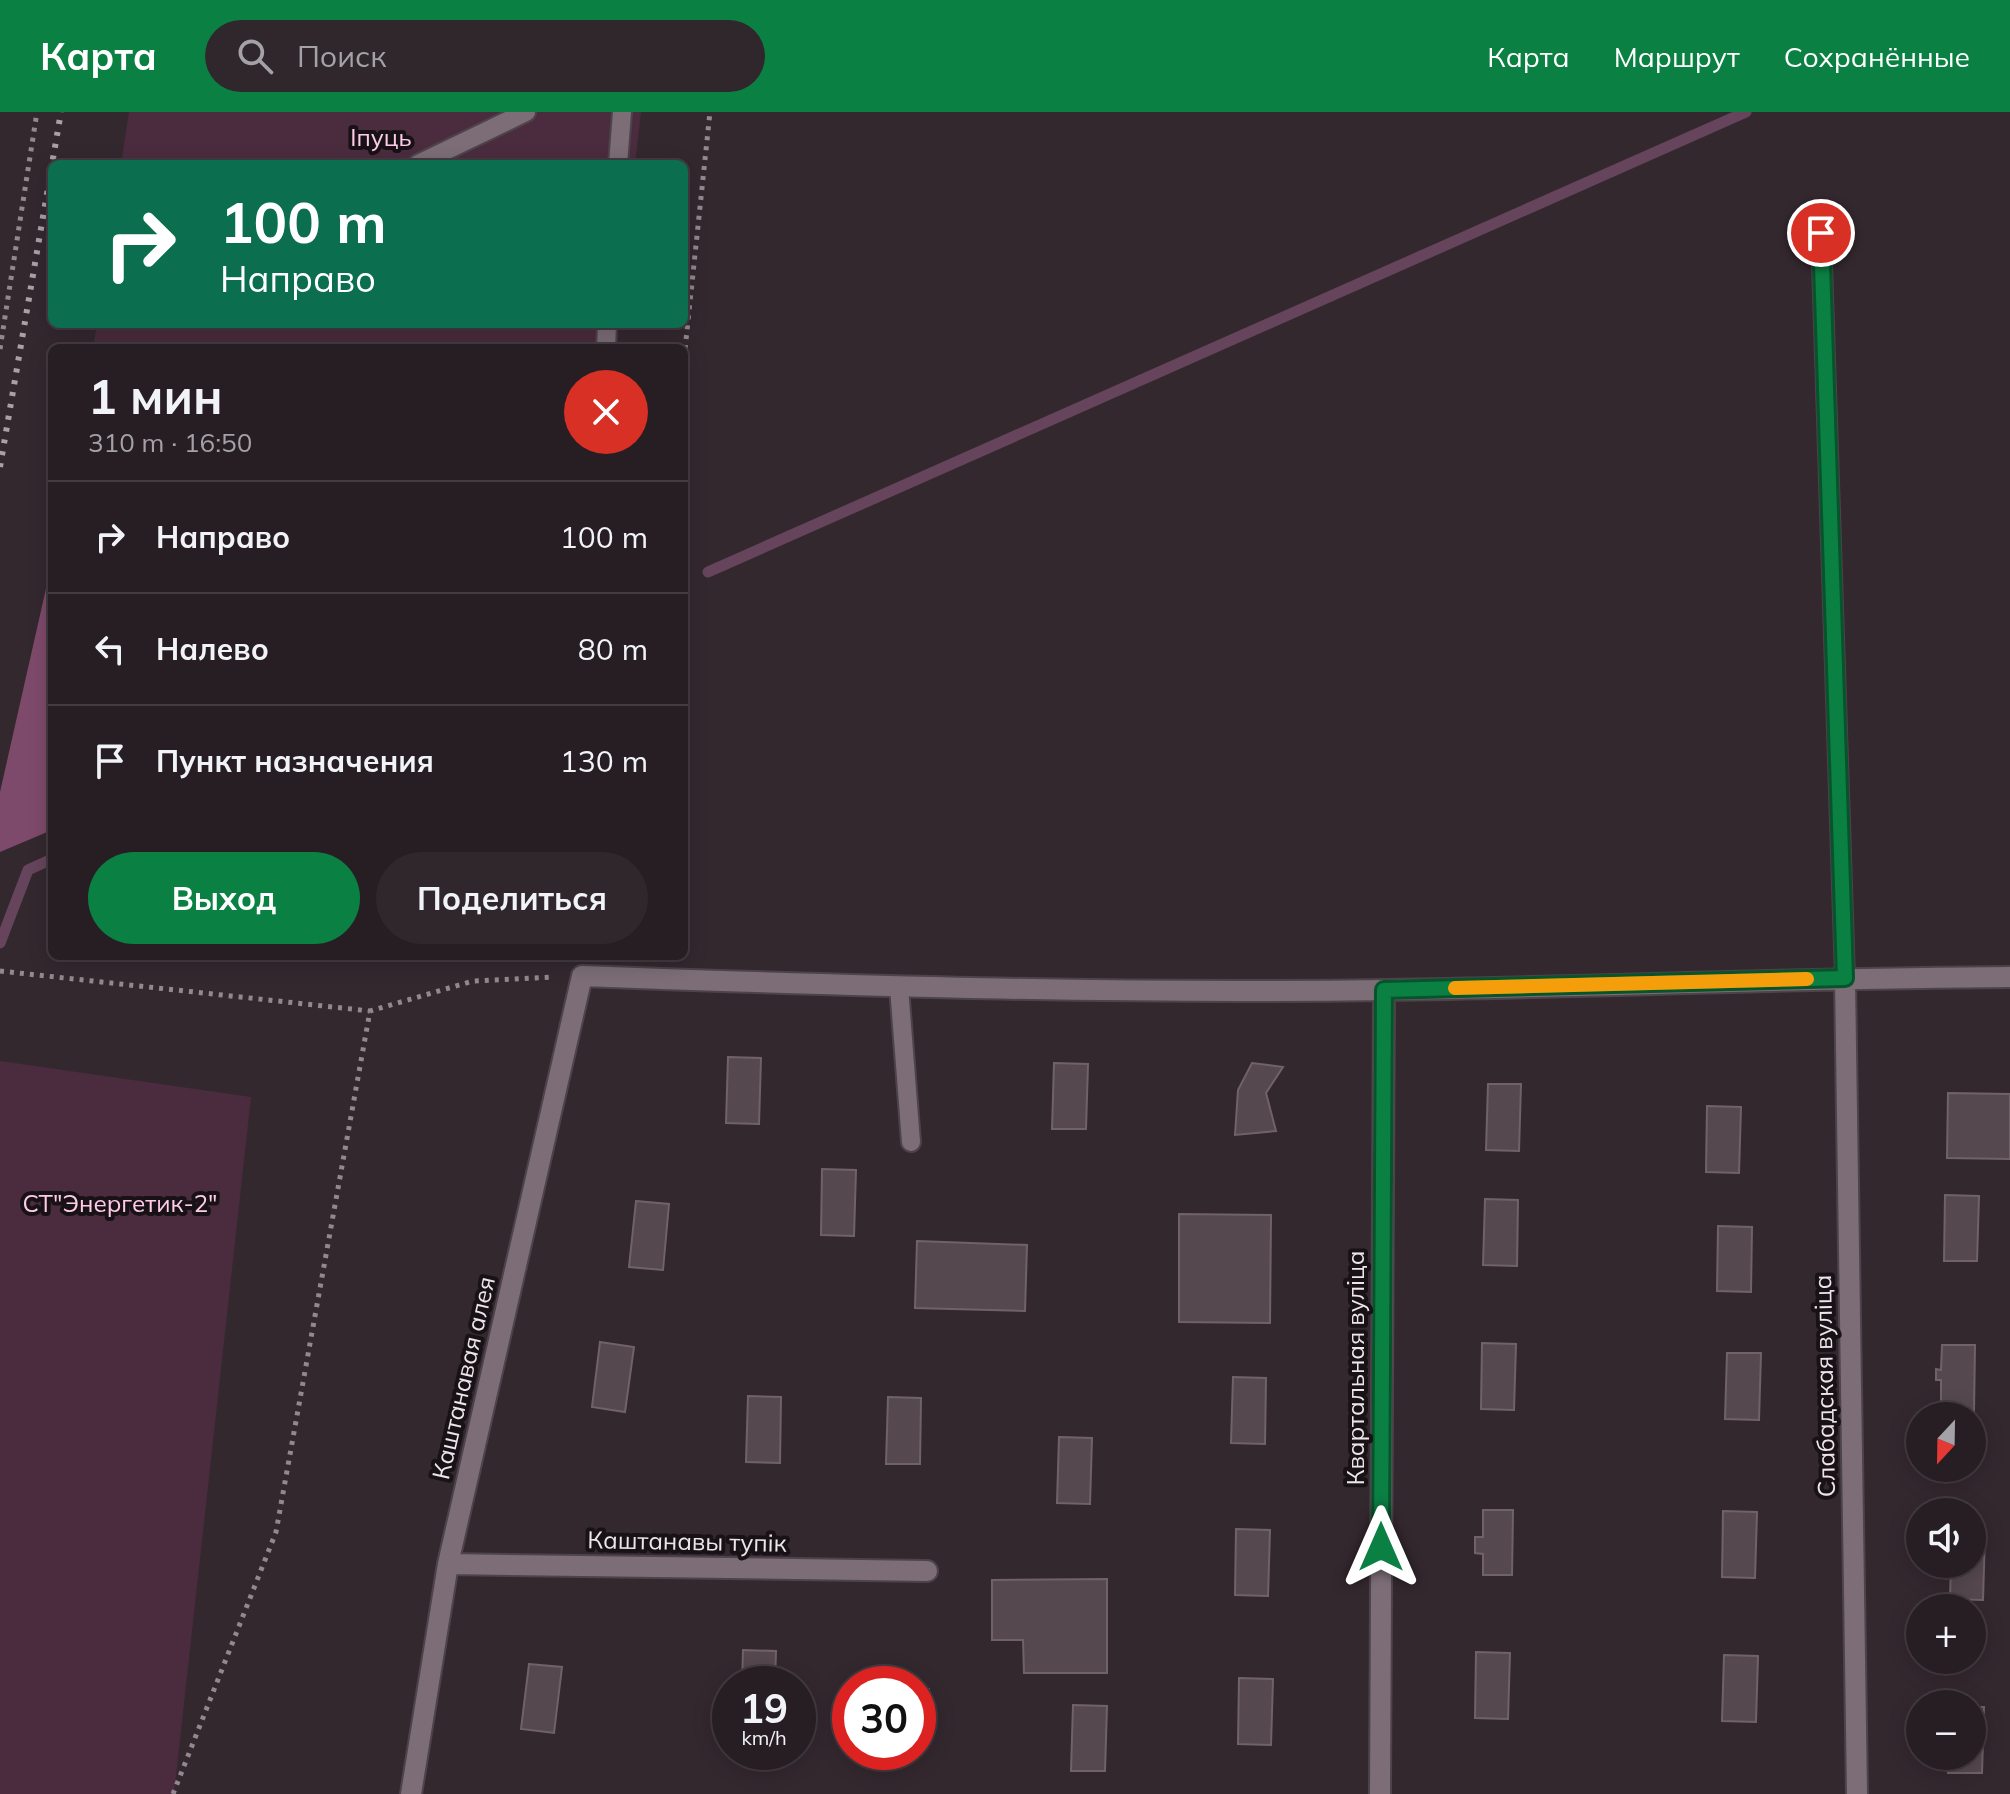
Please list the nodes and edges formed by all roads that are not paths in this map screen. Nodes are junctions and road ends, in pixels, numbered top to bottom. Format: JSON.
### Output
{"nodes":[{"id":1,"x":526,"y":112,"type":"edge"},
{"id":2,"x":622,"y":112,"type":"edge"},
{"id":3,"x":426,"y":160,"type":"edge"},
{"id":4,"x":618,"y":160,"type":"edge"},
{"id":5,"x":1821,"y":233,"type":"dead end"},
{"id":6,"x":2010,"y":977,"type":"edge"},
{"id":7,"x":1845,"y":978,"type":"junction"},
{"id":8,"x":899,"y":987,"type":"junction"},
{"id":9,"x":1384,"y":990,"type":"junction"},
{"id":10,"x":911,"y":1142,"type":"dead end"},
{"id":11,"x":448,"y":1564,"type":"junction"},
{"id":12,"x":927,"y":1571,"type":"dead end"},
{"id":13,"x":411,"y":1794,"type":"edge"},
{"id":14,"x":1380,"y":1794,"type":"edge"},
{"id":15,"x":1857,"y":1794,"type":"edge"}],
"edges":[{"from":1,"to":3,"type":"lane"},
{"from":2,"to":4,"type":"lane"},
{"from":5,"to":7,"type":"lane"},
{"from":6,"to":7,"type":"street"},
{"from":7,"to":9,"type":"street"},
{"from":7,"to":15,"type":"street","name":"Слабадская вуліца"},
{"from":8,"to":9,"type":"street"},
{"from":8,"to":10,"type":"lane"},
{"from":8,"to":11,"type":"street","name":"Каштанавая алея"},
{"from":9,"to":14,"type":"street","name":"Квартальная вуліца"},
{"from":11,"to":12,"type":"street","name":"Каштанавы тупік"},
{"from":11,"to":13,"type":"street","name":"Каштанавая алея"}]}
